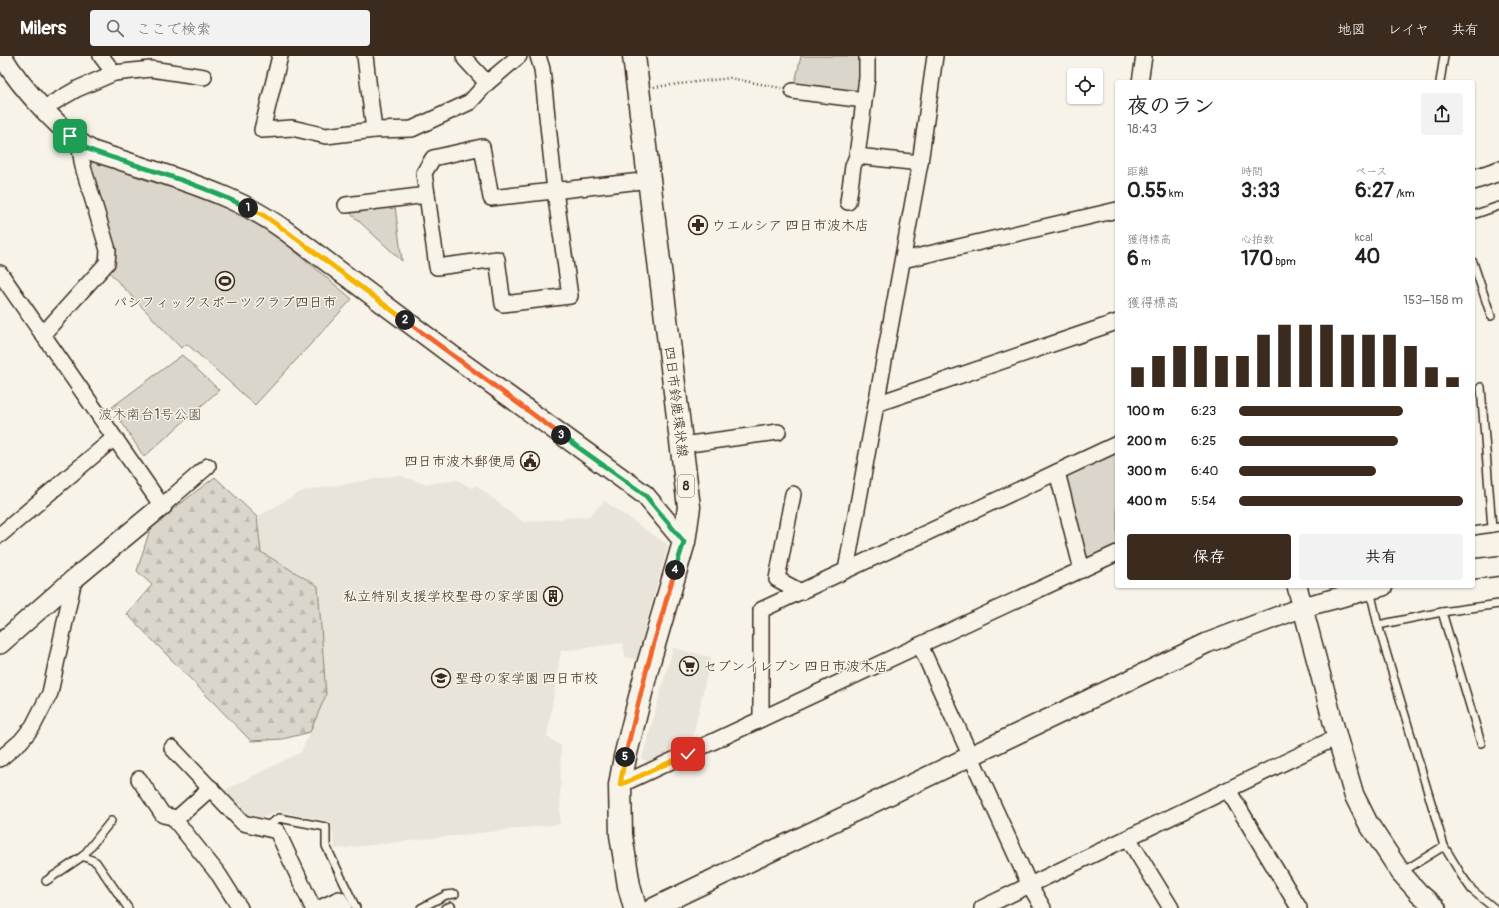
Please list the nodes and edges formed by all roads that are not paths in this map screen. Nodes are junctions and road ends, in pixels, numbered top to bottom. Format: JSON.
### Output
{"nodes":[{"id":1,"x":101,"y":56,"type":"edge"},
{"id":2,"x":280,"y":56,"type":"edge"},
{"id":3,"x":365,"y":56,"type":"edge"},
{"id":4,"x":464,"y":56,"type":"edge"},
{"id":5,"x":519,"y":56,"type":"edge"},
{"id":6,"x":538,"y":56,"type":"edge"},
{"id":7,"x":634,"y":56,"type":"edge"},
{"id":8,"x":868,"y":56,"type":"edge"},
{"id":9,"x":935,"y":56,"type":"edge"},
{"id":10,"x":1144,"y":56,"type":"edge"},
{"id":11,"x":1444,"y":56,"type":"edge"},
{"id":12,"x":153,"y":63,"type":"edge"},
{"id":13,"x":4,"y":64,"type":"edge"},
{"id":14,"x":114,"y":73,"type":"junction"},
{"id":15,"x":204,"y":77,"type":"dead end"},
{"id":16,"x":1140,"y":80,"type":"edge"},
{"id":17,"x":1440,"y":80,"type":"edge"},
{"id":18,"x":487,"y":83,"type":"junction"},
{"id":19,"x":792,"y":91,"type":"road end"},
{"id":20,"x":864,"y":100,"type":"junction"},
{"id":21,"x":44,"y":108,"type":"junction"},
{"id":22,"x":374,"y":130,"type":"junction"},
{"id":23,"x":79,"y":143,"type":"junction"},
{"id":24,"x":857,"y":156,"type":"junction"},
{"id":25,"x":920,"y":163,"type":"junction"},
{"id":26,"x":1499,"y":171,"type":"edge"},
{"id":27,"x":1475,"y":179,"type":"edge"},
{"id":28,"x":650,"y":180,"type":"junction"},
{"id":29,"x":556,"y":191,"type":"junction"},
{"id":30,"x":427,"y":195,"type":"junction"},
{"id":31,"x":848,"y":202,"type":"dead end"},
{"id":32,"x":346,"y":205,"type":"dead end"},
{"id":33,"x":1499,"y":206,"type":"edge"},
{"id":34,"x":1115,"y":210,"type":"edge"},
{"id":35,"x":1475,"y":214,"type":"edge"},
{"id":36,"x":903,"y":260,"type":"junction"},
{"id":37,"x":1475,"y":268,"type":"edge"},
{"id":38,"x":0,"y":273,"type":"edge"},
{"id":39,"x":1490,"y":316,"type":"dead end"},
{"id":40,"x":1115,"y":323,"type":"edge"},
{"id":41,"x":43,"y":334,"type":"junction"},
{"id":42,"x":1481,"y":387,"type":"dead end"},
{"id":43,"x":876,"y":404,"type":"junction"},
{"id":44,"x":778,"y":432,"type":"dead end"},
{"id":45,"x":114,"y":438,"type":"junction"},
{"id":46,"x":682,"y":445,"type":"junction"},
{"id":47,"x":1115,"y":445,"type":"edge"},
{"id":48,"x":208,"y":466,"type":"dead end"},
{"id":49,"x":1057,"y":472,"type":"junction"},
{"id":50,"x":793,"y":494,"type":"dead end"},
{"id":51,"x":162,"y":506,"type":"junction"},
{"id":52,"x":1495,"y":528,"type":"edge"},
{"id":53,"x":1475,"y":531,"type":"edge"},
{"id":54,"x":0,"y":535,"type":"edge"},
{"id":55,"x":684,"y":542,"type":"junction"},
{"id":56,"x":1115,"y":554,"type":"edge"},
{"id":57,"x":1499,"y":566,"type":"edge"},
{"id":58,"x":1475,"y":569,"type":"edge"},
{"id":59,"x":846,"y":570,"type":"junction"},
{"id":60,"x":1082,"y":570,"type":"junction"},
{"id":61,"x":74,"y":579,"type":"junction"},
{"id":62,"x":1298,"y":588,"type":"edge"},
{"id":63,"x":1370,"y":588,"type":"edge"},
{"id":64,"x":1374,"y":588,"type":"edge"},
{"id":65,"x":801,"y":592,"type":"junction"},
{"id":66,"x":1499,"y":604,"type":"edge"},
{"id":67,"x":1303,"y":607,"type":"junction"},
{"id":68,"x":1442,"y":612,"type":"junction"},
{"id":69,"x":1378,"y":625,"type":"junction"},
{"id":70,"x":0,"y":644,"type":"edge"},
{"id":71,"x":920,"y":645,"type":"junction"},
{"id":72,"x":761,"y":720,"type":"junction"},
{"id":73,"x":1337,"y":737,"type":"junction"},
{"id":74,"x":1481,"y":743,"type":"dead end"},
{"id":75,"x":172,"y":748,"type":"dead end"},
{"id":76,"x":971,"y":757,"type":"junction"},
{"id":77,"x":0,"y":759,"type":"edge"},
{"id":78,"x":139,"y":779,"type":"dead end"},
{"id":79,"x":620,"y":785,"type":"junction"},
{"id":80,"x":211,"y":788,"type":"junction"},
{"id":81,"x":1228,"y":790,"type":"junction"},
{"id":82,"x":177,"y":818,"type":"junction"},
{"id":83,"x":111,"y":821,"type":"dead end"},
{"id":84,"x":263,"y":828,"type":"junction"},
{"id":85,"x":1128,"y":838,"type":"junction"},
{"id":86,"x":1444,"y":846,"type":"junction"},
{"id":87,"x":83,"y":856,"type":"junction"},
{"id":88,"x":1401,"y":873,"type":"junction"},
{"id":89,"x":46,"y":881,"type":"dead end"},
{"id":90,"x":1030,"y":886,"type":"junction"},
{"id":91,"x":455,"y":894,"type":"dead end"},
{"id":92,"x":128,"y":908,"type":"edge"},
{"id":93,"x":240,"y":908,"type":"edge"},
{"id":94,"x":313,"y":908,"type":"edge"},
{"id":95,"x":320,"y":908,"type":"edge"},
{"id":96,"x":344,"y":908,"type":"edge"},
{"id":97,"x":356,"y":908,"type":"edge"},
{"id":98,"x":421,"y":908,"type":"edge"},
{"id":99,"x":445,"y":908,"type":"edge"},
{"id":100,"x":452,"y":908,"type":"edge"},
{"id":101,"x":635,"y":908,"type":"edge"},
{"id":102,"x":653,"y":908,"type":"edge"},
{"id":103,"x":982,"y":908,"type":"edge"},
{"id":104,"x":1042,"y":908,"type":"edge"},
{"id":105,"x":1171,"y":908,"type":"edge"},
{"id":106,"x":1299,"y":908,"type":"edge"},
{"id":107,"x":1436,"y":908,"type":"edge"},
{"id":108,"x":1494,"y":908,"type":"edge"}],
"edges":[{"from":1,"to":14,"type":"street"},
{"from":2,"to":22,"type":"street"},
{"from":3,"to":22,"type":"street"},
{"from":4,"to":18,"type":"street"},
{"from":5,"to":18,"type":"street"},
{"from":6,"to":29,"type":"street"},
{"from":7,"to":28,"type":"main road","name":"四日市鈴鹿環状線","number":"8"},
{"from":8,"to":20,"type":"street"},
{"from":9,"to":25,"type":"street"},
{"from":10,"to":16,"type":"street"},
{"from":11,"to":17,"type":"lane"},
{"from":12,"to":14,"type":"street"},
{"from":12,"to":15,"type":"street"},
{"from":13,"to":21,"type":"street"},
{"from":14,"to":21,"type":"street"},
{"from":18,"to":22,"type":"street"},
{"from":19,"to":20,"type":"street"},
{"from":20,"to":24,"type":"street"},
{"from":21,"to":23,"type":"street"},
{"from":23,"to":41,"type":"street"},
{"from":23,"to":55,"type":"street"},
{"from":24,"to":25,"type":"street"},
{"from":24,"to":31,"type":"street"},
{"from":25,"to":36,"type":"street"},
{"from":26,"to":27,"type":"street"},
{"from":28,"to":29,"type":"street"},
{"from":28,"to":46,"type":"main road","name":"四日市鈴鹿環状線","number":"8"},
{"from":29,"to":30,"type":"street"},
{"from":29,"to":30,"type":"street"},
{"from":30,"to":32,"type":"street"},
{"from":33,"to":35,"type":"lane"},
{"from":34,"to":36,"type":"street"},
{"from":36,"to":43,"type":"street"},
{"from":37,"to":39,"type":"lane"},
{"from":38,"to":41,"type":"street"},
{"from":40,"to":43,"type":"street"},
{"from":41,"to":45,"type":"street"},
{"from":42,"to":52,"type":"lane"},
{"from":43,"to":59,"type":"street"},
{"from":44,"to":46,"type":"street"},
{"from":45,"to":51,"type":"street"},
{"from":45,"to":54,"type":"street"},
{"from":46,"to":55,"type":"main road","name":"四日市鈴鹿環状線","number":"8"},
{"from":47,"to":49,"type":"street"},
{"from":48,"to":51,"type":"street"},
{"from":49,"to":59,"type":"street"},
{"from":49,"to":60,"type":"street"},
{"from":50,"to":65,"type":"street"},
{"from":51,"to":61,"type":"street"},
{"from":52,"to":53,"type":"lane"},
{"from":55,"to":79,"type":"main road","name":"四日市鈴鹿環状線","number":"8"},
{"from":56,"to":60,"type":"street"},
{"from":57,"to":58,"type":"street"},
{"from":59,"to":65,"type":"street"},
{"from":60,"to":71,"type":"street"},
{"from":61,"to":70,"type":"street"},
{"from":61,"to":77,"type":"street"},
{"from":62,"to":67,"type":"street"},
{"from":63,"to":67,"type":"street"},
{"from":64,"to":69,"type":"lane"},
{"from":65,"to":72,"type":"street"},
{"from":66,"to":68,"type":"lane"},
{"from":67,"to":73,"type":"street"},
{"from":67,"to":76,"type":"street"},
{"from":68,"to":69,"type":"lane"},
{"from":68,"to":74,"type":"lane"},
{"from":69,"to":86,"type":"lane"},
{"from":71,"to":72,"type":"street"},
{"from":71,"to":76,"type":"street"},
{"from":72,"to":79,"type":"street"},
{"from":73,"to":81,"type":"street"},
{"from":73,"to":88,"type":"street"},
{"from":75,"to":80,"type":"street"},
{"from":76,"to":90,"type":"street"},
{"from":76,"to":102,"type":"street"},
{"from":78,"to":82,"type":"street"},
{"from":79,"to":101,"type":"main road","name":"四日市鈴鹿環状線","number":"8"},
{"from":80,"to":82,"type":"street"},
{"from":80,"to":84,"type":"street"},
{"from":81,"to":85,"type":"street"},
{"from":81,"to":106,"type":"street"},
{"from":82,"to":93,"type":"street"},
{"from":83,"to":87,"type":"lane"},
{"from":84,"to":94,"type":"street"},
{"from":84,"to":97,"type":"lane"},
{"from":85,"to":90,"type":"street"},
{"from":85,"to":105,"type":"street"},
{"from":86,"to":88,"type":"lane"},
{"from":86,"to":108,"type":"lane"},
{"from":87,"to":89,"type":"lane"},
{"from":87,"to":92,"type":"lane"},
{"from":88,"to":107,"type":"street"},
{"from":90,"to":103,"type":"street"},
{"from":90,"to":104,"type":"street"},
{"from":91,"to":98,"type":"lane"},
{"from":95,"to":96,"type":"street"},
{"from":99,"to":100,"type":"lane"}]}
